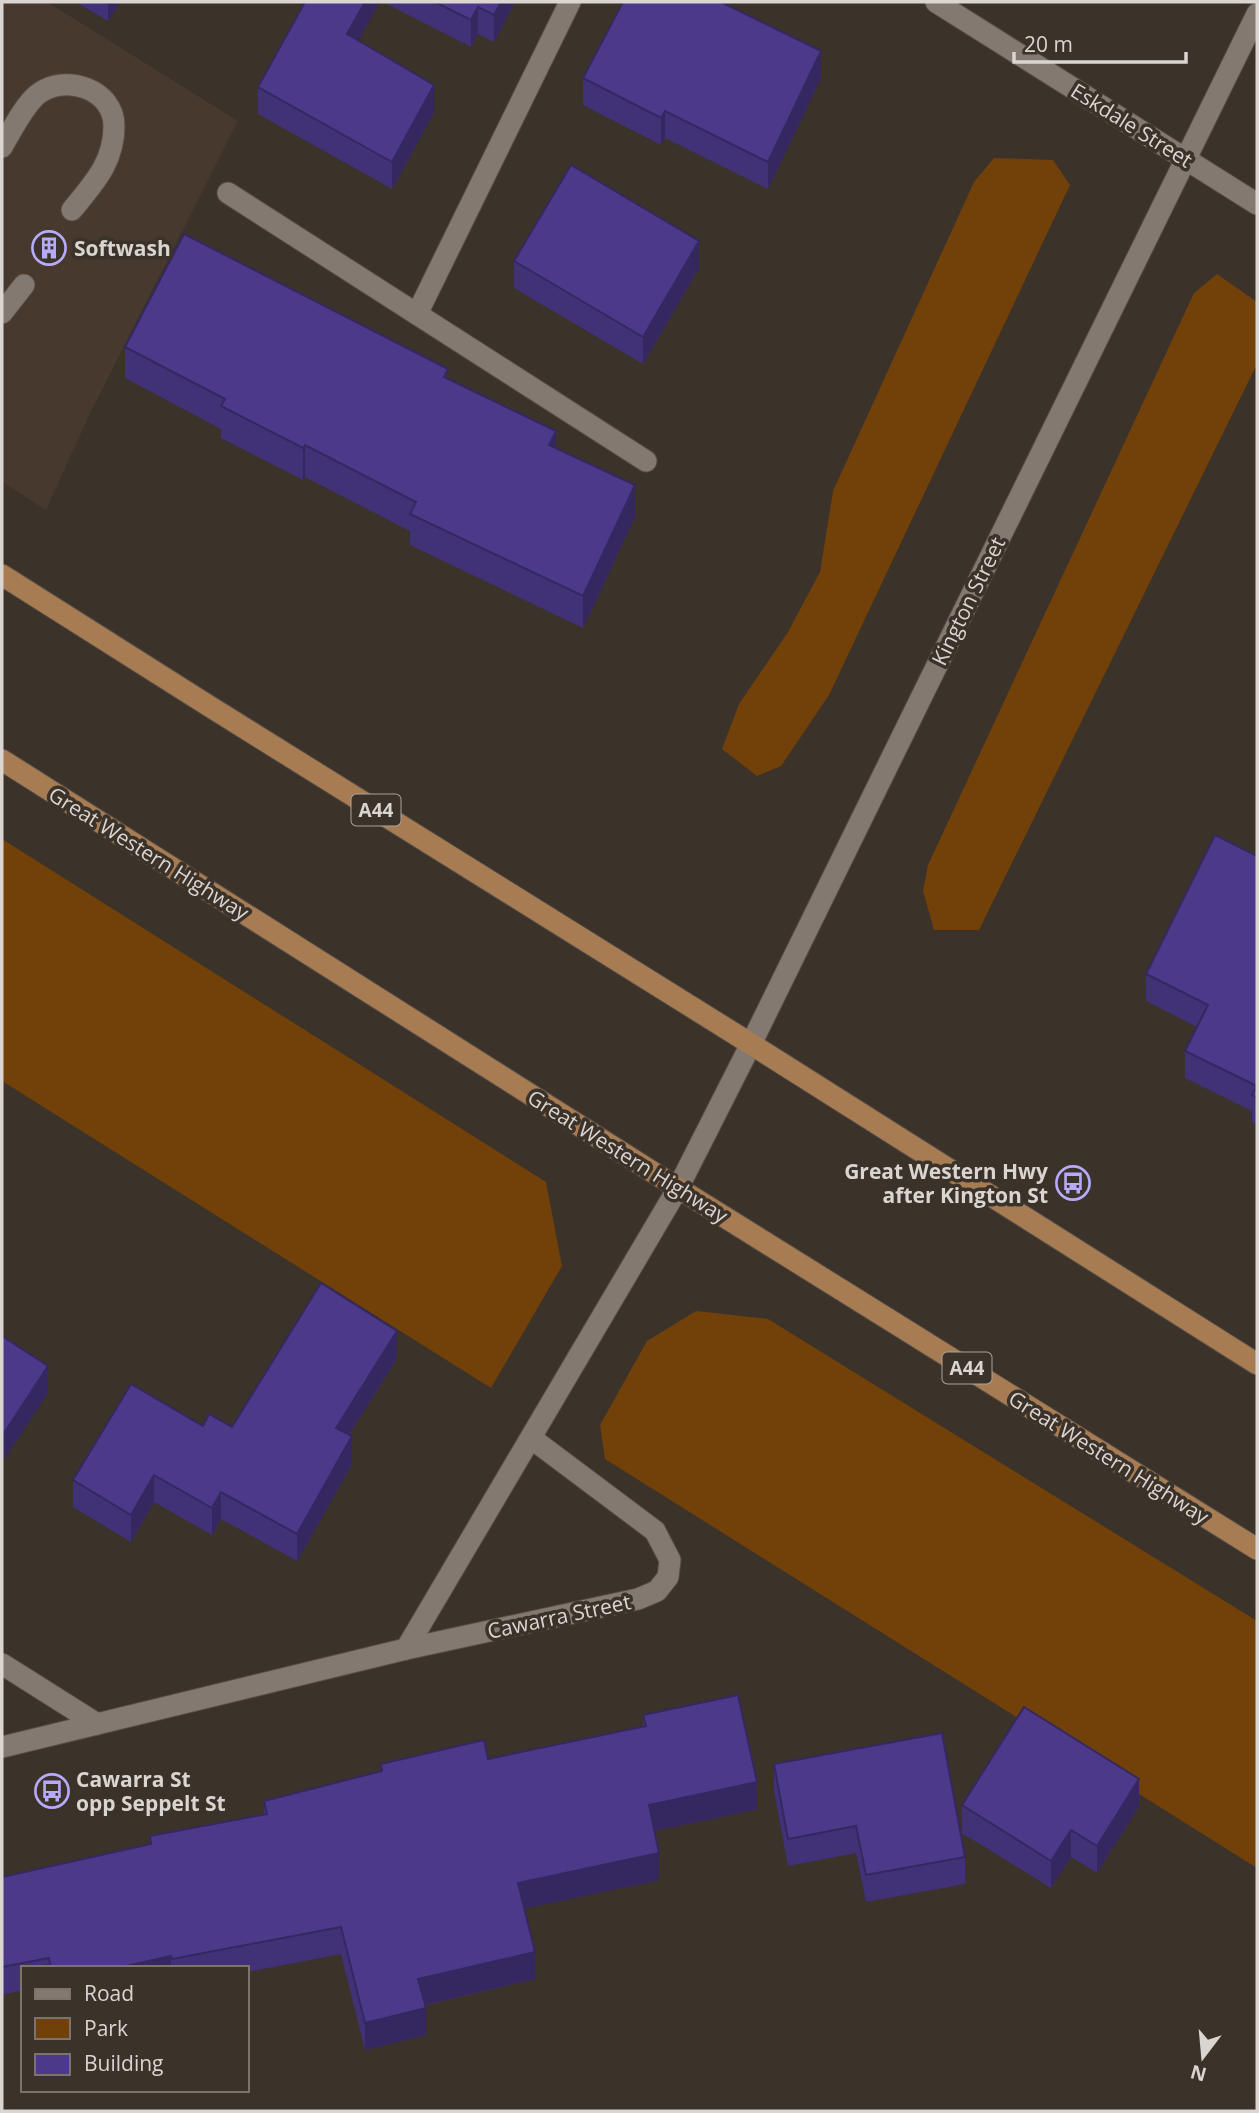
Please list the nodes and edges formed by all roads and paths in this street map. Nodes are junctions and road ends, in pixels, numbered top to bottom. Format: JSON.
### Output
{"nodes":[{"id":1,"x":570,"y":2,"type":"edge"},
{"id":2,"x":936,"y":2,"type":"edge"},
{"id":3,"x":1257,"y":14,"type":"edge"},
{"id":4,"x":2,"y":147,"type":"edge"},
{"id":5,"x":1185,"y":159,"type":"junction"},
{"id":6,"x":228,"y":193,"type":"dead end"},
{"id":7,"x":1257,"y":204,"type":"edge"},
{"id":8,"x":72,"y":210,"type":"dead end"},
{"id":9,"x":24,"y":285,"type":"dead end"},
{"id":10,"x":2,"y":313,"type":"edge"},
{"id":11,"x":417,"y":314,"type":"junction"},
{"id":12,"x":646,"y":461,"type":"dead end"},
{"id":13,"x":2,"y":575,"type":"edge"},
{"id":14,"x":2,"y":760,"type":"edge"},
{"id":15,"x":751,"y":1044,"type":"junction"},
{"id":16,"x":678,"y":1188,"type":"junction"},
{"id":17,"x":1257,"y":1364,"type":"edge"},
{"id":18,"x":531,"y":1438,"type":"junction"},
{"id":19,"x":1257,"y":1549,"type":"edge"},
{"id":20,"x":406,"y":1649,"type":"junction"},
{"id":21,"x":2,"y":1664,"type":"edge"},
{"id":22,"x":97,"y":1724,"type":"junction"},
{"id":23,"x":2,"y":1747,"type":"edge"}],
"edges":[{"from":1,"to":11,"type":"street"},
{"from":2,"to":5,"type":"street","name":"Eskdale Street"},
{"from":3,"to":5,"type":"street","name":"Kington Street"},
{"from":4,"to":8,"type":"street"},
{"from":5,"to":7,"type":"street","name":"Eskdale Street"},
{"from":5,"to":15,"type":"street","name":"Kington Street"},
{"from":6,"to":11,"type":"street"},
{"from":9,"to":10,"type":"street"},
{"from":11,"to":12,"type":"street"},
{"from":13,"to":15,"type":"highway","number":"A44"},
{"from":14,"to":16,"type":"highway","name":"Great Western Highway","number":"A44"},
{"from":15,"to":16,"type":"street","name":"Kington Street"},
{"from":15,"to":17,"type":"highway","number":"A44"},
{"from":16,"to":18,"type":"street"},
{"from":16,"to":19,"type":"highway","name":"Great Western Highway","number":"A44"},
{"from":18,"to":20,"type":"street"},
{"from":18,"to":20,"type":"street","name":"Cawarra Street"},
{"from":20,"to":22,"type":"street","name":"Cawarra Street"},
{"from":21,"to":22,"type":"street"},
{"from":22,"to":23,"type":"street","name":"Cawarra Street"}]}
